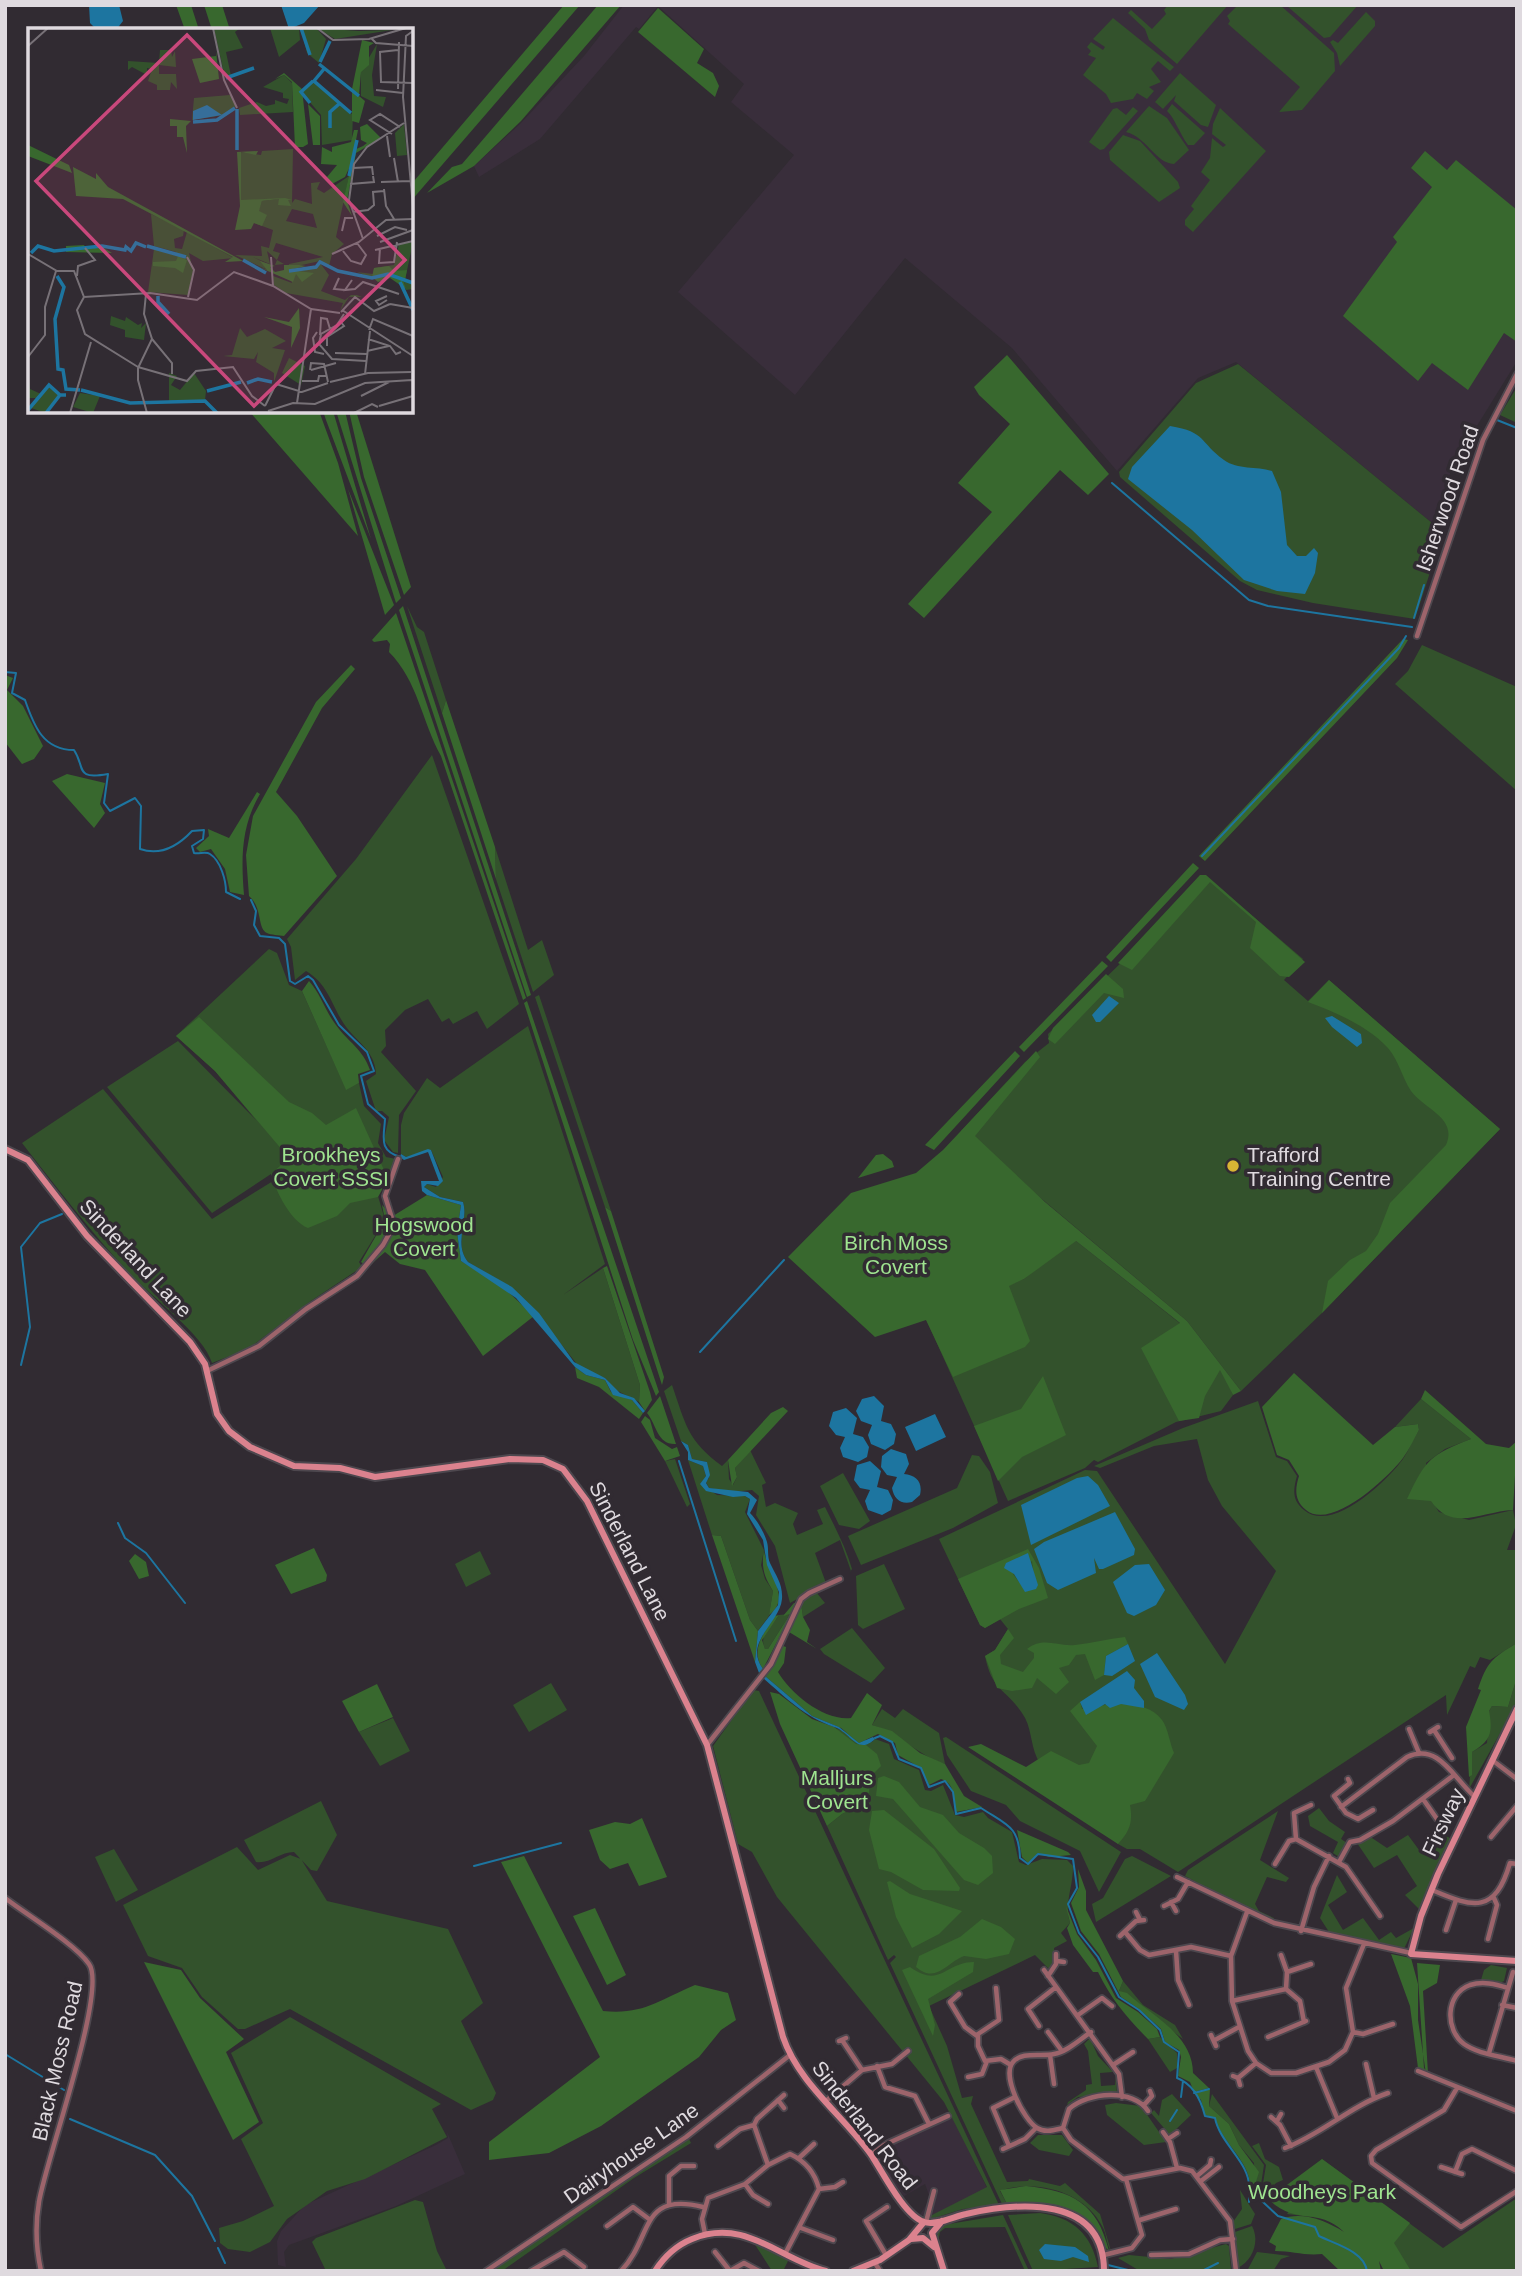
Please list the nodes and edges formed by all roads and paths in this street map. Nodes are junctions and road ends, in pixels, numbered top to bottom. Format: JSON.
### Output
{"nodes":[{"id":1,"x":1517,"y":374,"type":"edge"},
{"id":2,"x":1417,"y":636,"type":"dead end"},
{"id":3,"x":5,"y":1149,"type":"edge"},
{"id":4,"x":398,"y":1159,"type":"dead end"},
{"id":5,"x":207,"y":1371,"type":"junction"},
{"id":6,"x":841,"y":1579,"type":"dead end"},
{"id":7,"x":1517,"y":1709,"type":"edge"},
{"id":8,"x":1409,"y":1729,"type":"dead end"},
{"id":9,"x":1434,"y":1730,"type":"dead end"},
{"id":10,"x":707,"y":1745,"type":"junction"},
{"id":11,"x":1419,"y":1753,"type":"junction"},
{"id":12,"x":1441,"y":1759,"type":"junction"},
{"id":13,"x":1491,"y":1760,"type":"junction"},
{"id":14,"x":1454,"y":1775,"type":"junction"},
{"id":15,"x":1516,"y":1778,"type":"edge"},
{"id":16,"x":1348,"y":1779,"type":"dead end"},
{"id":17,"x":1474,"y":1796,"type":"junction"},
{"id":18,"x":1423,"y":1799,"type":"junction"},
{"id":19,"x":1311,"y":1805,"type":"dead end"},
{"id":20,"x":1517,"y":1806,"type":"edge"},
{"id":21,"x":1341,"y":1807,"type":"junction"},
{"id":22,"x":1373,"y":1810,"type":"dead end"},
{"id":23,"x":1437,"y":1816,"type":"dead end"},
{"id":24,"x":1491,"y":1837,"type":"dead end"},
{"id":25,"x":1296,"y":1839,"type":"junction"},
{"id":26,"x":1329,"y":1856,"type":"junction"},
{"id":27,"x":1339,"y":1862,"type":"junction"},
{"id":28,"x":1275,"y":1864,"type":"dead end"},
{"id":29,"x":1517,"y":1864,"type":"edge"},
{"id":30,"x":1177,"y":1877,"type":"dead end"},
{"id":31,"x":1188,"y":1882,"type":"junction"},
{"id":32,"x":1431,"y":1889,"type":"junction"},
{"id":33,"x":5,"y":1898,"type":"edge"},
{"id":34,"x":1494,"y":1898,"type":"junction"},
{"id":35,"x":1456,"y":1900,"type":"junction"},
{"id":36,"x":1171,"y":1902,"type":"junction"},
{"id":37,"x":1164,"y":1906,"type":"dead end"},
{"id":38,"x":1176,"y":1911,"type":"dead end"},
{"id":39,"x":1136,"y":1912,"type":"dead end"},
{"id":40,"x":1247,"y":1912,"type":"junction"},
{"id":41,"x":1380,"y":1916,"type":"dead end"},
{"id":42,"x":1301,"y":1930,"type":"junction"},
{"id":43,"x":1446,"y":1930,"type":"dead end"},
{"id":44,"x":1125,"y":1932,"type":"junction"},
{"id":45,"x":1120,"y":1936,"type":"dead end"},
{"id":46,"x":1488,"y":1939,"type":"dead end"},
{"id":47,"x":1364,"y":1944,"type":"junction"},
{"id":48,"x":1175,"y":1951,"type":"junction"},
{"id":49,"x":1056,"y":1954,"type":"dead end"},
{"id":50,"x":1411,"y":1954,"type":"junction"},
{"id":51,"x":1280,"y":1955,"type":"dead end"},
{"id":52,"x":1231,"y":1956,"type":"junction"},
{"id":53,"x":1057,"y":1961,"type":"junction"},
{"id":54,"x":1517,"y":1961,"type":"edge"},
{"id":55,"x":1064,"y":1962,"type":"dead end"},
{"id":56,"x":1311,"y":1964,"type":"dead end"},
{"id":57,"x":1044,"y":1970,"type":"dead end"},
{"id":58,"x":1287,"y":1972,"type":"junction"},
{"id":59,"x":1513,"y":1972,"type":"dead end"},
{"id":60,"x":1048,"y":1976,"type":"junction"},
{"id":61,"x":1056,"y":1987,"type":"junction"},
{"id":62,"x":996,"y":1988,"type":"dead end"},
{"id":63,"x":1508,"y":1988,"type":"junction"},
{"id":64,"x":1286,"y":1989,"type":"junction"},
{"id":65,"x":959,"y":1994,"type":"dead end"},
{"id":66,"x":1232,"y":2001,"type":"junction"},
{"id":67,"x":1502,"y":2005,"type":"junction"},
{"id":68,"x":1112,"y":2006,"type":"dead end"},
{"id":69,"x":1189,"y":2006,"type":"dead end"},
{"id":70,"x":1517,"y":2008,"type":"edge"},
{"id":71,"x":1078,"y":2015,"type":"junction"},
{"id":72,"x":1393,"y":2024,"type":"dead end"},
{"id":73,"x":1038,"y":2026,"type":"dead end"},
{"id":74,"x":1239,"y":2027,"type":"junction"},
{"id":75,"x":1048,"y":2032,"type":"dead end"},
{"id":76,"x":1090,"y":2032,"type":"junction"},
{"id":77,"x":1353,"y":2032,"type":"junction"},
{"id":78,"x":977,"y":2036,"type":"junction"},
{"id":79,"x":1271,"y":2038,"type":"dead end"},
{"id":80,"x":843,"y":2039,"type":"dead end"},
{"id":81,"x":1214,"y":2040,"type":"dead end"},
{"id":82,"x":908,"y":2051,"type":"dead end"},
{"id":83,"x":1062,"y":2051,"type":"junction"},
{"id":84,"x":1132,"y":2052,"type":"dead end"},
{"id":85,"x":1489,"y":2053,"type":"junction"},
{"id":86,"x":790,"y":2054,"type":"junction"},
{"id":87,"x":1050,"y":2055,"type":"junction"},
{"id":88,"x":987,"y":2061,"type":"junction"},
{"id":89,"x":1517,"y":2061,"type":"edge"},
{"id":90,"x":1256,"y":2063,"type":"junction"},
{"id":91,"x":1011,"y":2064,"type":"junction"},
{"id":92,"x":1112,"y":2064,"type":"junction"},
{"id":93,"x":877,"y":2066,"type":"junction"},
{"id":94,"x":1316,"y":2067,"type":"junction"},
{"id":95,"x":862,"y":2070,"type":"junction"},
{"id":96,"x":1418,"y":2071,"type":"dead end"},
{"id":97,"x":1360,"y":2072,"type":"dead end"},
{"id":98,"x":968,"y":2077,"type":"dead end"},
{"id":99,"x":1054,"y":2084,"type":"dead end"},
{"id":100,"x":1240,"y":2085,"type":"dead end"},
{"id":101,"x":1457,"y":2088,"type":"junction"},
{"id":102,"x":1150,"y":2091,"type":"dead end"},
{"id":103,"x":1388,"y":2093,"type":"dead end"},
{"id":104,"x":784,"y":2095,"type":"dead end"},
{"id":105,"x":1015,"y":2096,"type":"junction"},
{"id":106,"x":1122,"y":2097,"type":"junction"},
{"id":107,"x":1374,"y":2098,"type":"junction"},
{"id":108,"x":778,"y":2100,"type":"junction"},
{"id":109,"x":826,"y":2101,"type":"junction"},
{"id":110,"x":1144,"y":2105,"type":"junction"},
{"id":111,"x":784,"y":2108,"type":"dead end"},
{"id":112,"x":1148,"y":2111,"type":"dead end"},
{"id":113,"x":1517,"y":2111,"type":"edge"},
{"id":114,"x":1281,"y":2114,"type":"dead end"},
{"id":115,"x":948,"y":2116,"type":"dead end"},
{"id":116,"x":1271,"y":2117,"type":"dead end"},
{"id":117,"x":1337,"y":2118,"type":"junction"},
{"id":118,"x":1277,"y":2121,"type":"junction"},
{"id":119,"x":929,"y":2124,"type":"junction"},
{"id":120,"x":754,"y":2125,"type":"junction"},
{"id":121,"x":1036,"y":2128,"type":"junction"},
{"id":122,"x":1063,"y":2128,"type":"junction"},
{"id":123,"x":1163,"y":2132,"type":"dead end"},
{"id":124,"x":1177,"y":2133,"type":"dead end"},
{"id":125,"x":1168,"y":2139,"type":"junction"},
{"id":126,"x":814,"y":2144,"type":"dead end"},
{"id":127,"x":718,"y":2146,"type":"dead end"},
{"id":128,"x":871,"y":2155,"type":"junction"},
{"id":129,"x":799,"y":2158,"type":"junction"},
{"id":130,"x":1211,"y":2160,"type":"dead end"},
{"id":131,"x":768,"y":2165,"type":"junction"},
{"id":132,"x":694,"y":2166,"type":"dead end"},
{"id":133,"x":1219,"y":2167,"type":"dead end"},
{"id":134,"x":1441,"y":2167,"type":"dead end"},
{"id":135,"x":1177,"y":2168,"type":"junction"},
{"id":136,"x":1517,"y":2171,"type":"edge"},
{"id":137,"x":1455,"y":2172,"type":"junction"},
{"id":138,"x":1462,"y":2174,"type":"dead end"},
{"id":139,"x":1199,"y":2178,"type":"junction"},
{"id":140,"x":1126,"y":2179,"type":"junction"},
{"id":141,"x":843,"y":2182,"type":"dead end"},
{"id":142,"x":745,"y":2184,"type":"junction"},
{"id":143,"x":819,"y":2189,"type":"junction"},
{"id":144,"x":934,"y":2191,"type":"dead end"},
{"id":145,"x":1517,"y":2191,"type":"edge"},
{"id":146,"x":633,"y":2200,"type":"dead end"},
{"id":147,"x":669,"y":2204,"type":"junction"},
{"id":148,"x":768,"y":2204,"type":"dead end"},
{"id":149,"x":633,"y":2207,"type":"junction"},
{"id":150,"x":702,"y":2207,"type":"junction"},
{"id":151,"x":887,"y":2207,"type":"dead end"},
{"id":152,"x":1175,"y":2209,"type":"dead end"},
{"id":153,"x":649,"y":2219,"type":"junction"},
{"id":154,"x":944,"y":2220,"type":"junction"},
{"id":155,"x":1140,"y":2220,"type":"junction"},
{"id":156,"x":923,"y":2225,"type":"junction"},
{"id":157,"x":607,"y":2226,"type":"dead end"},
{"id":158,"x":801,"y":2228,"type":"junction"},
{"id":159,"x":932,"y":2233,"type":"junction"},
{"id":160,"x":705,"y":2234,"type":"junction"},
{"id":161,"x":923,"y":2238,"type":"junction"},
{"id":162,"x":834,"y":2239,"type":"dead end"},
{"id":163,"x":1233,"y":2239,"type":"junction"},
{"id":164,"x":909,"y":2240,"type":"junction"},
{"id":165,"x":568,"y":2245,"type":"dead end"},
{"id":166,"x":936,"y":2250,"type":"junction"},
{"id":167,"x":564,"y":2252,"type":"junction"},
{"id":168,"x":715,"y":2252,"type":"dead end"},
{"id":169,"x":786,"y":2252,"type":"junction"},
{"id":170,"x":886,"y":2255,"type":"junction"},
{"id":171,"x":1104,"y":2255,"type":"junction"},
{"id":172,"x":1150,"y":2255,"type":"dead end"},
{"id":173,"x":875,"y":2263,"type":"junction"},
{"id":174,"x":584,"y":2267,"type":"dead end"},
{"id":175,"x":41,"y":2271,"type":"edge"},
{"id":176,"x":486,"y":2271,"type":"edge"},
{"id":177,"x":531,"y":2271,"type":"edge"},
{"id":178,"x":621,"y":2271,"type":"edge"},
{"id":179,"x":655,"y":2271,"type":"edge"},
{"id":180,"x":730,"y":2271,"type":"edge"},
{"id":181,"x":759,"y":2271,"type":"edge"},
{"id":182,"x":826,"y":2271,"type":"edge"},
{"id":183,"x":853,"y":2271,"type":"edge"},
{"id":184,"x":880,"y":2271,"type":"edge"},
{"id":185,"x":944,"y":2271,"type":"edge"},
{"id":186,"x":1104,"y":2271,"type":"edge"},
{"id":187,"x":1236,"y":2271,"type":"edge"}],
"edges":[{"from":1,"to":2,"type":"street","name":"Isherwood Road"},
{"from":3,"to":5,"type":"street","name":"Sinderland Lane"},
{"from":4,"to":5,"type":"street"},
{"from":5,"to":10,"type":"street","name":"Sinderland Lane"},
{"from":6,"to":10,"type":"street"},
{"from":7,"to":13,"type":"street","name":"Firsway"},
{"from":8,"to":11,"type":"street"},
{"from":9,"to":12,"type":"street"},
{"from":10,"to":86,"type":"street","name":"Sinderland Lane"},
{"from":11,"to":12,"type":"street"},
{"from":11,"to":21,"type":"street"},
{"from":12,"to":14,"type":"street"},
{"from":13,"to":15,"type":"street"},
{"from":13,"to":17,"type":"street","name":"Firsway"},
{"from":14,"to":17,"type":"street"},
{"from":14,"to":18,"type":"street"},
{"from":16,"to":21,"type":"street"},
{"from":17,"to":32,"type":"street","name":"Firsway"},
{"from":18,"to":23,"type":"street"},
{"from":18,"to":27,"type":"street"},
{"from":19,"to":25,"type":"street"},
{"from":20,"to":24,"type":"street"},
{"from":21,"to":22,"type":"street"},
{"from":25,"to":26,"type":"street"},
{"from":25,"to":28,"type":"street"},
{"from":26,"to":27,"type":"street"},
{"from":26,"to":42,"type":"street"},
{"from":27,"to":41,"type":"street"},
{"from":29,"to":34,"type":"street"},
{"from":30,"to":31,"type":"street"},
{"from":31,"to":36,"type":"street"},
{"from":31,"to":40,"type":"street"},
{"from":32,"to":35,"type":"street"},
{"from":32,"to":50,"type":"street","name":"Firsway"},
{"from":33,"to":175,"type":"street","name":"Black Moss Road"},
{"from":34,"to":35,"type":"street"},
{"from":34,"to":46,"type":"street"},
{"from":35,"to":43,"type":"street"},
{"from":36,"to":37,"type":"street"},
{"from":36,"to":38,"type":"street"},
{"from":39,"to":44,"type":"street"},
{"from":40,"to":42,"type":"street"},
{"from":40,"to":52,"type":"street"},
{"from":42,"to":47,"type":"street"},
{"from":44,"to":45,"type":"street"},
{"from":44,"to":48,"type":"street"},
{"from":47,"to":50,"type":"street"},
{"from":47,"to":77,"type":"street"},
{"from":48,"to":52,"type":"street"},
{"from":48,"to":69,"type":"street"},
{"from":49,"to":53,"type":"street"},
{"from":50,"to":54,"type":"street"},
{"from":51,"to":58,"type":"street"},
{"from":52,"to":66,"type":"street"},
{"from":53,"to":55,"type":"street"},
{"from":53,"to":60,"type":"street"},
{"from":56,"to":58,"type":"street"},
{"from":57,"to":60,"type":"street"},
{"from":58,"to":64,"type":"street"},
{"from":59,"to":63,"type":"street"},
{"from":60,"to":61,"type":"street"},
{"from":61,"to":71,"type":"street"},
{"from":61,"to":73,"type":"street"},
{"from":62,"to":78,"type":"street"},
{"from":63,"to":67,"type":"street"},
{"from":63,"to":85,"type":"street"},
{"from":64,"to":66,"type":"street"},
{"from":64,"to":79,"type":"street"},
{"from":65,"to":78,"type":"street"},
{"from":66,"to":74,"type":"street"},
{"from":67,"to":70,"type":"street"},
{"from":67,"to":85,"type":"street"},
{"from":68,"to":71,"type":"street"},
{"from":71,"to":76,"type":"street"},
{"from":72,"to":77,"type":"street"},
{"from":74,"to":81,"type":"street"},
{"from":74,"to":90,"type":"street"},
{"from":75,"to":83,"type":"street"},
{"from":76,"to":83,"type":"street"},
{"from":76,"to":92,"type":"street"},
{"from":77,"to":94,"type":"street"},
{"from":78,"to":88,"type":"street"},
{"from":80,"to":95,"type":"street"},
{"from":82,"to":93,"type":"street"},
{"from":83,"to":87,"type":"street"},
{"from":84,"to":92,"type":"street"},
{"from":85,"to":89,"type":"street"},
{"from":86,"to":109,"type":"street","name":"Sinderland Road"},
{"from":86,"to":176,"type":"street","name":"Dairyhouse Lane"},
{"from":87,"to":91,"type":"street"},
{"from":87,"to":99,"type":"street"},
{"from":88,"to":91,"type":"street"},
{"from":88,"to":98,"type":"street"},
{"from":90,"to":94,"type":"street"},
{"from":90,"to":100,"type":"street"},
{"from":91,"to":105,"type":"street"},
{"from":92,"to":106,"type":"street"},
{"from":93,"to":95,"type":"street"},
{"from":93,"to":119,"type":"street"},
{"from":94,"to":117,"type":"street"},
{"from":95,"to":109,"type":"street"},
{"from":96,"to":101,"type":"street"},
{"from":97,"to":107,"type":"street"},
{"from":101,"to":113,"type":"street"},
{"from":101,"to":145,"type":"street"},
{"from":102,"to":110,"type":"street"},
{"from":103,"to":107,"type":"street"},
{"from":104,"to":108,"type":"street"},
{"from":105,"to":121,"type":"street"},
{"from":105,"to":121,"type":"street"},
{"from":106,"to":110,"type":"street"},
{"from":106,"to":122,"type":"street"},
{"from":107,"to":117,"type":"street"},
{"from":108,"to":111,"type":"street"},
{"from":108,"to":120,"type":"street"},
{"from":109,"to":128,"type":"street","name":"Sinderland Road"},
{"from":110,"to":112,"type":"street"},
{"from":114,"to":118,"type":"street"},
{"from":115,"to":119,"type":"street"},
{"from":116,"to":118,"type":"street"},
{"from":117,"to":118,"type":"street"},
{"from":119,"to":128,"type":"street"},
{"from":120,"to":127,"type":"street"},
{"from":120,"to":131,"type":"street"},
{"from":121,"to":122,"type":"street"},
{"from":122,"to":140,"type":"street"},
{"from":123,"to":125,"type":"street"},
{"from":124,"to":125,"type":"street"},
{"from":125,"to":135,"type":"street"},
{"from":126,"to":129,"type":"street"},
{"from":128,"to":156,"type":"street","name":"Sinderland Road"},
{"from":129,"to":131,"type":"street"},
{"from":129,"to":143,"type":"street"},
{"from":130,"to":139,"type":"street"},
{"from":131,"to":142,"type":"street"},
{"from":132,"to":147,"type":"street"},
{"from":133,"to":139,"type":"street"},
{"from":134,"to":137,"type":"street"},
{"from":135,"to":139,"type":"street"},
{"from":135,"to":140,"type":"street"},
{"from":136,"to":137,"type":"street"},
{"from":137,"to":138,"type":"street"},
{"from":139,"to":163,"type":"street"},
{"from":140,"to":155,"type":"street"},
{"from":141,"to":143,"type":"street"},
{"from":142,"to":148,"type":"street"},
{"from":142,"to":150,"type":"street"},
{"from":143,"to":158,"type":"street"},
{"from":144,"to":156,"type":"street"},
{"from":146,"to":149,"type":"street"},
{"from":147,"to":150,"type":"street"},
{"from":147,"to":153,"type":"street"},
{"from":149,"to":153,"type":"street"},
{"from":149,"to":157,"type":"street"},
{"from":150,"to":160,"type":"street"},
{"from":151,"to":170,"type":"street"},
{"from":152,"to":155,"type":"street"},
{"from":153,"to":178,"type":"street"},
{"from":154,"to":156,"type":"street"},
{"from":154,"to":159,"type":"street"},
{"from":154,"to":171,"type":"street"},
{"from":155,"to":171,"type":"street"},
{"from":156,"to":159,"type":"street","name":"Sinderland Road"},
{"from":156,"to":161,"type":"street","name":"Sinderland Road"},
{"from":156,"to":164,"type":"street"},
{"from":158,"to":162,"type":"street"},
{"from":158,"to":169,"type":"street"},
{"from":159,"to":161,"type":"street"},
{"from":159,"to":166,"type":"street","name":"Sinderland Road"},
{"from":160,"to":169,"type":"street"},
{"from":160,"to":179,"type":"street"},
{"from":161,"to":164,"type":"street"},
{"from":161,"to":166,"type":"street","name":"Sinderland Road"},
{"from":163,"to":172,"type":"street"},
{"from":163,"to":187,"type":"street"},
{"from":164,"to":170,"type":"street"},
{"from":165,"to":167,"type":"street"},
{"from":166,"to":185,"type":"street","name":"Sinderland Road"},
{"from":167,"to":174,"type":"street"},
{"from":167,"to":177,"type":"street"},
{"from":168,"to":180,"type":"street"},
{"from":169,"to":182,"type":"street"},
{"from":170,"to":173,"type":"street"},
{"from":171,"to":186,"type":"street"},
{"from":173,"to":183,"type":"street"},
{"from":173,"to":184,"type":"street"},
{"from":180,"to":181,"type":"street"}]}
